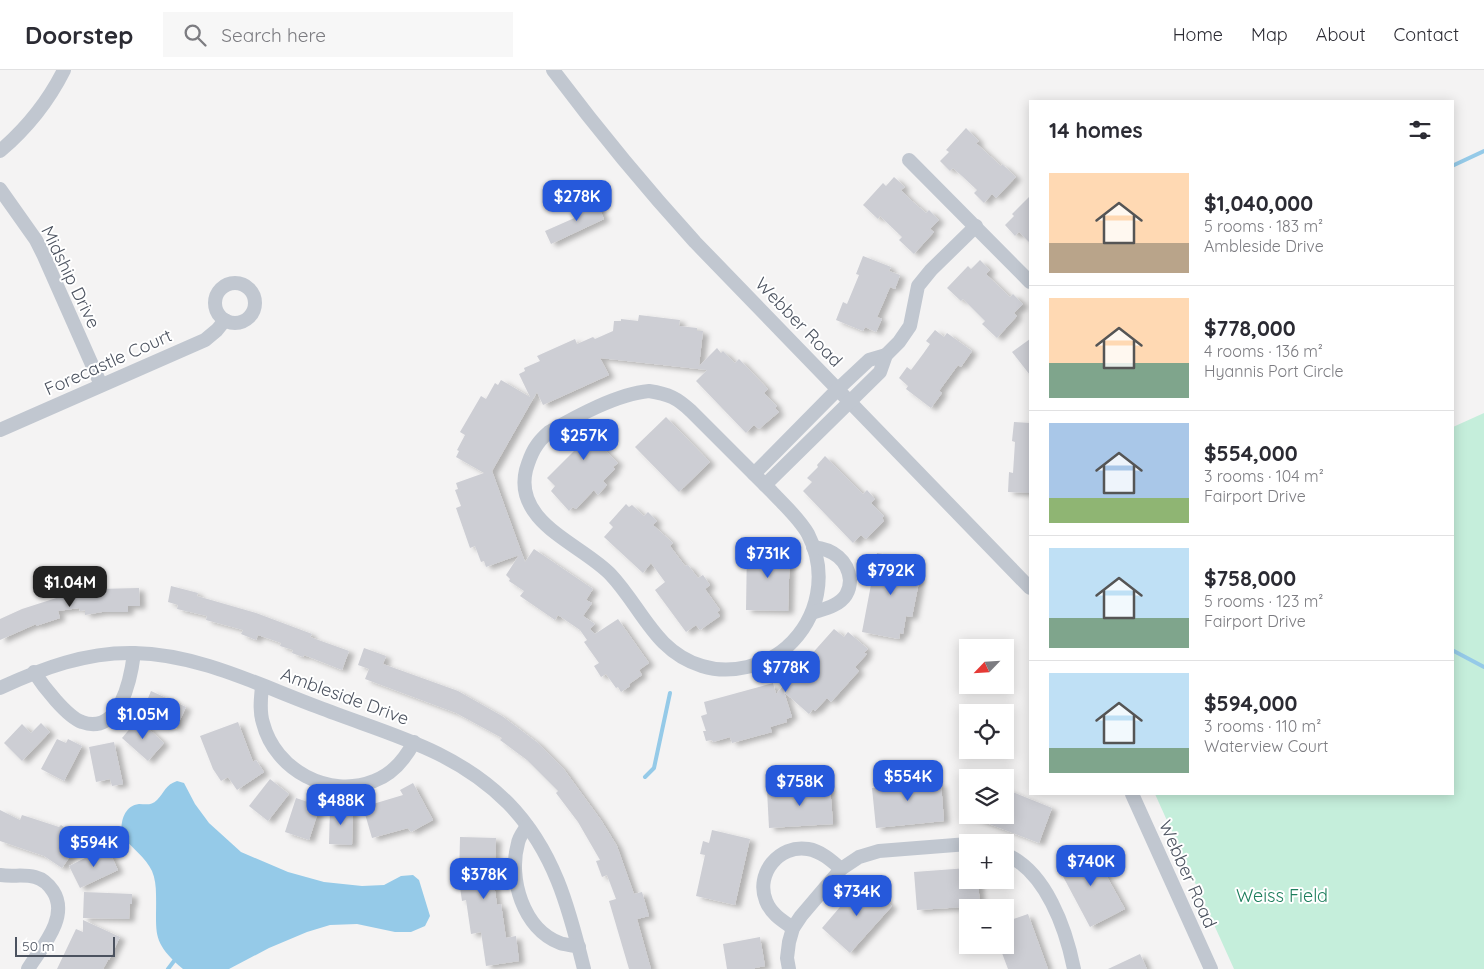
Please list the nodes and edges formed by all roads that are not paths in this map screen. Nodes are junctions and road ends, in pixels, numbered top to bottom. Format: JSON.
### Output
{"nodes":[{"id":1,"x":64,"y":70,"type":"edge"},
{"id":2,"x":553,"y":70,"type":"edge"},
{"id":3,"x":0,"y":151,"type":"edge"},
{"id":4,"x":909,"y":160,"type":"dead end"},
{"id":5,"x":0,"y":189,"type":"edge"},
{"id":6,"x":976,"y":226,"type":"junction"},
{"id":7,"x":1029,"y":281,"type":"edge"},
{"id":8,"x":225,"y":320,"type":"dead end"},
{"id":9,"x":886,"y":355,"type":"junction"},
{"id":10,"x":101,"y":385,"type":"junction"},
{"id":11,"x":838,"y":389,"type":"junction"},
{"id":12,"x":851,"y":403,"type":"junction"},
{"id":13,"x":0,"y":430,"type":"edge"},
{"id":14,"x":754,"y":474,"type":"junction"},
{"id":15,"x":765,"y":485,"type":"junction"},
{"id":16,"x":813,"y":547,"type":"junction"},
{"id":17,"x":1029,"y":587,"type":"edge"},
{"id":18,"x":812,"y":613,"type":"junction"},
{"id":19,"x":134,"y":653,"type":"junction"},
{"id":20,"x":34,"y":672,"type":"junction"},
{"id":21,"x":262,"y":686,"type":"junction"},
{"id":22,"x":0,"y":688,"type":"edge"},
{"id":23,"x":414,"y":742,"type":"junction"},
{"id":24,"x":1132,"y":795,"type":"edge"},
{"id":25,"x":527,"y":826,"type":"junction"},
{"id":26,"x":959,"y":845,"type":"edge"},
{"id":27,"x":1014,"y":860,"type":"edge"},
{"id":28,"x":841,"y":869,"type":"junction"},
{"id":29,"x":0,"y":876,"type":"edge"},
{"id":30,"x":793,"y":928,"type":"junction"},
{"id":31,"x":579,"y":946,"type":"junction"},
{"id":32,"x":28,"y":969,"type":"edge"},
{"id":33,"x":584,"y":969,"type":"edge"},
{"id":34,"x":789,"y":969,"type":"edge"},
{"id":35,"x":1074,"y":969,"type":"edge"},
{"id":36,"x":1211,"y":969,"type":"edge"}],
"edges":[{"from":1,"to":3,"type":"street"},
{"from":2,"to":11,"type":"street","name":"Webber Road"},
{"from":4,"to":6,"type":"street"},
{"from":5,"to":10,"type":"street","name":"Midship Drive"},
{"from":6,"to":7,"type":"street"},
{"from":6,"to":9,"type":"street"},
{"from":8,"to":10,"type":"street","name":"Forecastle Court"},
{"from":9,"to":11,"type":"street"},
{"from":9,"to":12,"type":"street"},
{"from":10,"to":13,"type":"street","name":"Forecastle Court"},
{"from":11,"to":12,"type":"street","name":"Webber Road"},
{"from":11,"to":14,"type":"street"},
{"from":12,"to":15,"type":"street"},
{"from":12,"to":17,"type":"street","name":"Webber Road"},
{"from":14,"to":15,"type":"street"},
{"from":14,"to":18,"type":"street"},
{"from":15,"to":16,"type":"street"},
{"from":16,"to":18,"type":"street"},
{"from":16,"to":18,"type":"street"},
{"from":19,"to":20,"type":"street","name":"Ambleside Drive"},
{"from":19,"to":20,"type":"street"},
{"from":19,"to":21,"type":"street","name":"Ambleside Drive"},
{"from":20,"to":22,"type":"street","name":"Ambleside Drive"},
{"from":21,"to":23,"type":"street","name":"Ambleside Drive"},
{"from":21,"to":23,"type":"street","name":"Ambleside Drive"},
{"from":23,"to":25,"type":"street","name":"Ambleside Drive"},
{"from":24,"to":36,"type":"street","name":"Webber Road"},
{"from":25,"to":31,"type":"street","name":"Ambleside Drive"},
{"from":25,"to":31,"type":"street"},
{"from":26,"to":28,"type":"street"},
{"from":27,"to":35,"type":"street"},
{"from":28,"to":30,"type":"street"},
{"from":28,"to":30,"type":"street"},
{"from":29,"to":32,"type":"street"},
{"from":30,"to":34,"type":"street"},
{"from":31,"to":33,"type":"street","name":"Ambleside Drive"}]}
